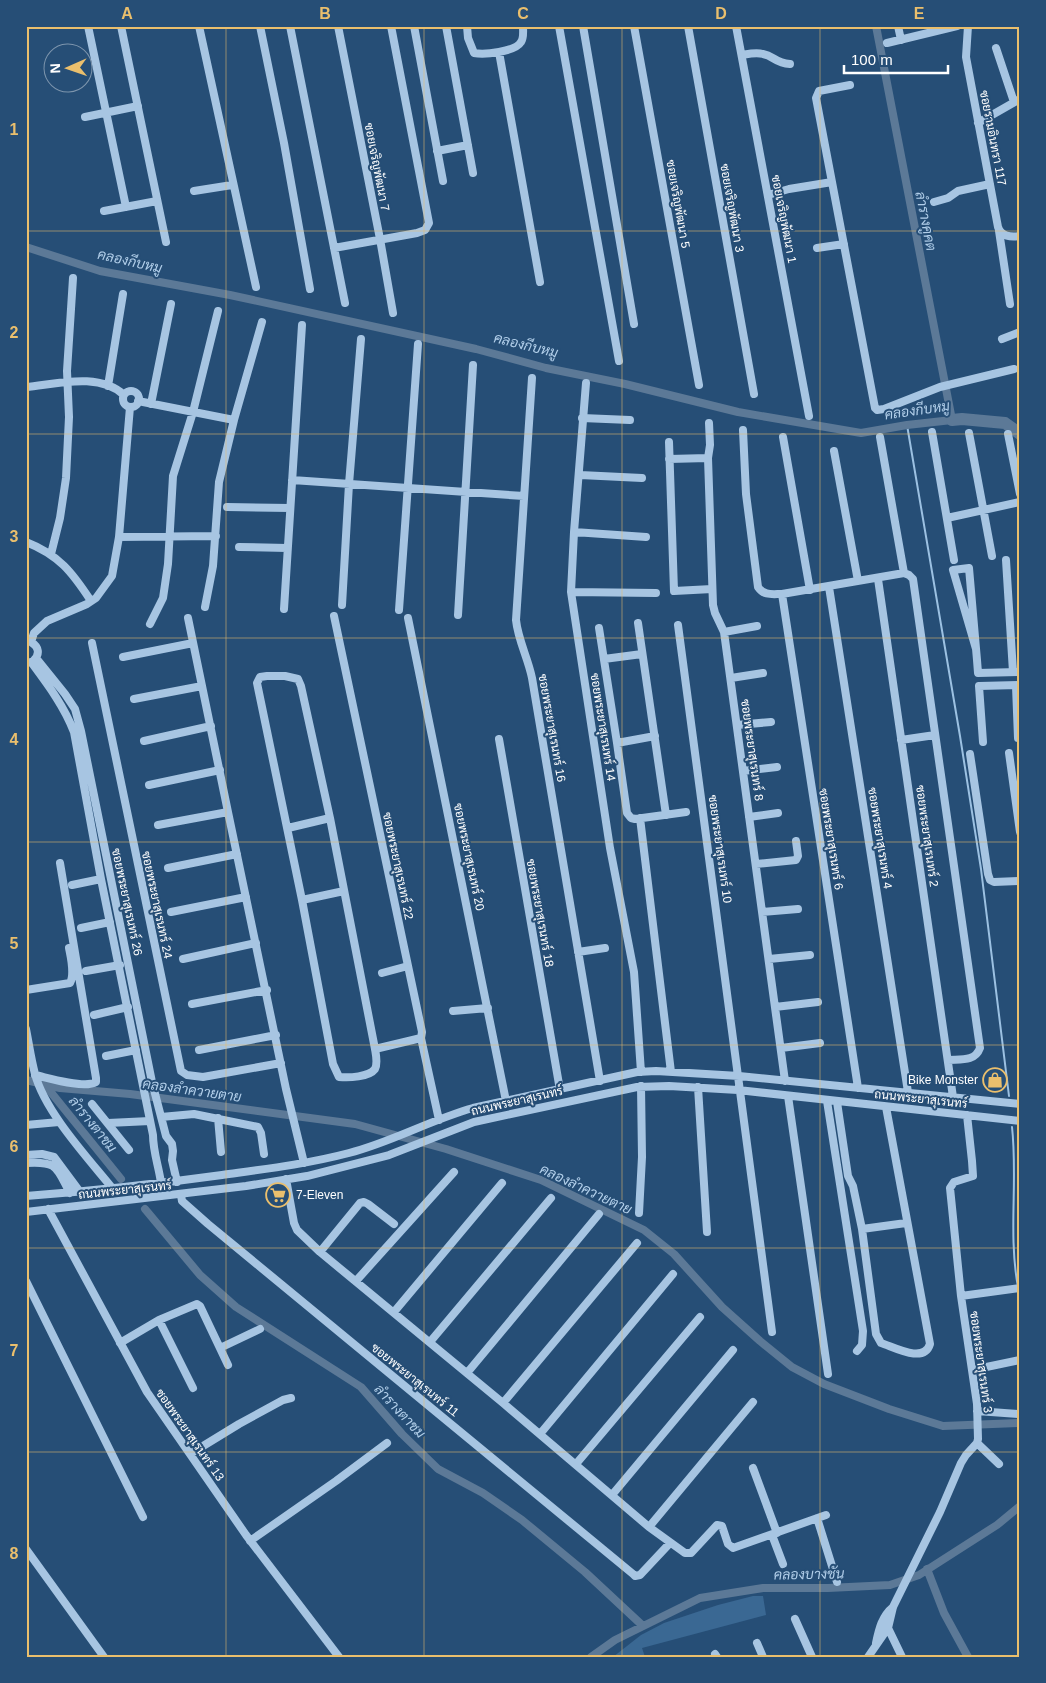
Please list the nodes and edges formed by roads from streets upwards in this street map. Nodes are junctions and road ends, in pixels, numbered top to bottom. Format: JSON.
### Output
{"nodes":[{"id":1,"x":88,"y":26,"type":"edge"},
{"id":2,"x":121,"y":26,"type":"edge"},
{"id":3,"x":199,"y":26,"type":"edge"},
{"id":4,"x":260,"y":26,"type":"edge"},
{"id":5,"x":290,"y":26,"type":"edge"},
{"id":6,"x":338,"y":26,"type":"edge"},
{"id":7,"x":391,"y":26,"type":"edge"},
{"id":8,"x":414,"y":26,"type":"edge"},
{"id":9,"x":446,"y":26,"type":"edge"},
{"id":10,"x":466,"y":26,"type":"edge"},
{"id":11,"x":523,"y":26,"type":"edge"},
{"id":12,"x":559,"y":26,"type":"edge"},
{"id":13,"x":582,"y":26,"type":"edge"},
{"id":14,"x":634,"y":26,"type":"edge"},
{"id":15,"x":688,"y":26,"type":"edge"},
{"id":16,"x":736,"y":26,"type":"edge"},
{"id":17,"x":898,"y":26,"type":"edge"},
{"id":18,"x":957,"y":26,"type":"edge"},
{"id":19,"x":968,"y":26,"type":"edge"},
{"id":20,"x":933,"y":29,"type":"edge"},
{"id":21,"x":901,"y":40,"type":"junction"},
{"id":22,"x":887,"y":44,"type":"dead end"},
{"id":23,"x":996,"y":48,"type":"dead end"},
{"id":24,"x":499,"y":52,"type":"junction"},
{"id":25,"x":742,"y":55,"type":"junction"},
{"id":26,"x":790,"y":64,"type":"dead end"},
{"id":27,"x":850,"y":85,"type":"dead end"},
{"id":28,"x":1017,"y":101,"type":"edge"},
{"id":29,"x":138,"y":106,"type":"junction"},
{"id":30,"x":107,"y":113,"type":"junction"},
{"id":31,"x":85,"y":118,"type":"dead end"},
{"id":32,"x":978,"y":123,"type":"junction"},
{"id":33,"x":468,"y":145,"type":"junction"},
{"id":34,"x":437,"y":151,"type":"junction"},
{"id":35,"x":473,"y":174,"type":"dead end"},
{"id":36,"x":443,"y":181,"type":"dead end"},
{"id":37,"x":832,"y":182,"type":"junction"},
{"id":38,"x":990,"y":184,"type":"junction"},
{"id":39,"x":232,"y":185,"type":"junction"},
{"id":40,"x":194,"y":191,"type":"dead end"},
{"id":41,"x":768,"y":196,"type":"junction"},
{"id":42,"x":158,"y":201,"type":"junction"},
{"id":43,"x":934,"y":202,"type":"dead end"},
{"id":44,"x":126,"y":207,"type":"junction"},
{"id":45,"x":104,"y":211,"type":"dead end"},
{"id":46,"x":999,"y":231,"type":"junction"},
{"id":47,"x":1020,"y":236,"type":"edge"},
{"id":48,"x":380,"y":240,"type":"junction"},
{"id":49,"x":166,"y":242,"type":"dead end"},
{"id":50,"x":844,"y":244,"type":"junction"},
{"id":51,"x":334,"y":248,"type":"junction"},
{"id":52,"x":817,"y":248,"type":"dead end"},
{"id":53,"x":73,"y":278,"type":"dead end"},
{"id":54,"x":540,"y":282,"type":"dead end"},
{"id":55,"x":256,"y":287,"type":"dead end"},
{"id":56,"x":310,"y":289,"type":"dead end"},
{"id":57,"x":123,"y":294,"type":"dead end"},
{"id":58,"x":346,"y":303,"type":"dead end"},
{"id":59,"x":171,"y":304,"type":"dead end"},
{"id":60,"x":1010,"y":304,"type":"dead end"},
{"id":61,"x":218,"y":311,"type":"dead end"},
{"id":62,"x":393,"y":313,"type":"dead end"},
{"id":63,"x":262,"y":322,"type":"dead end"},
{"id":64,"x":634,"y":324,"type":"dead end"},
{"id":65,"x":302,"y":325,"type":"dead end"},
{"id":66,"x":1020,"y":332,"type":"edge"},
{"id":67,"x":361,"y":339,"type":"dead end"},
{"id":68,"x":1002,"y":339,"type":"dead end"},
{"id":69,"x":418,"y":344,"type":"dead end"},
{"id":70,"x":619,"y":361,"type":"dead end"},
{"id":71,"x":473,"y":365,"type":"dead end"},
{"id":72,"x":1014,"y":369,"type":"dead end"},
{"id":73,"x":532,"y":378,"type":"dead end"},
{"id":74,"x":67,"y":382,"type":"junction"},
{"id":75,"x":586,"y":383,"type":"dead end"},
{"id":76,"x":699,"y":385,"type":"dead end"},
{"id":77,"x":108,"y":386,"type":"junction"},
{"id":78,"x":26,"y":387,"type":"edge"},
{"id":79,"x":754,"y":394,"type":"dead end"},
{"id":80,"x":124,"y":395,"type":"junction"},
{"id":81,"x":138,"y":401,"type":"junction"},
{"id":82,"x":151,"y":404,"type":"junction"},
{"id":83,"x":130,"y":407,"type":"junction"},
{"id":84,"x":193,"y":412,"type":"junction"},
{"id":85,"x":809,"y":416,"type":"dead end"},
{"id":86,"x":582,"y":418,"type":"junction"},
{"id":87,"x":234,"y":420,"type":"junction"},
{"id":88,"x":630,"y":420,"type":"dead end"},
{"id":89,"x":710,"y":424,"type":"dead end"},
{"id":90,"x":743,"y":430,"type":"dead end"},
{"id":91,"x":932,"y":432,"type":"dead end"},
{"id":92,"x":969,"y":433,"type":"dead end"},
{"id":93,"x":1008,"y":434,"type":"dead end"},
{"id":94,"x":783,"y":437,"type":"dead end"},
{"id":95,"x":880,"y":438,"type":"dead end"},
{"id":96,"x":669,"y":442,"type":"dead end"},
{"id":97,"x":834,"y":451,"type":"dead end"},
{"id":98,"x":708,"y":458,"type":"junction"},
{"id":99,"x":669,"y":459,"type":"junction"},
{"id":100,"x":580,"y":475,"type":"junction"},
{"id":101,"x":642,"y":478,"type":"dead end"},
{"id":102,"x":292,"y":480,"type":"junction"},
{"id":103,"x":349,"y":484,"type":"junction"},
{"id":104,"x":408,"y":487,"type":"junction"},
{"id":105,"x":465,"y":491,"type":"junction"},
{"id":106,"x":1020,"y":494,"type":"edge"},
{"id":107,"x":524,"y":496,"type":"junction"},
{"id":108,"x":1020,"y":502,"type":"edge"},
{"id":109,"x":227,"y":507,"type":"dead end"},
{"id":110,"x":290,"y":508,"type":"junction"},
{"id":111,"x":984,"y":510,"type":"junction"},
{"id":112,"x":947,"y":518,"type":"junction"},
{"id":113,"x":574,"y":532,"type":"junction"},
{"id":114,"x":216,"y":536,"type":"junction"},
{"id":115,"x":119,"y":537,"type":"junction"},
{"id":116,"x":170,"y":537,"type":"junction"},
{"id":117,"x":646,"y":537,"type":"dead end"},
{"id":118,"x":26,"y":542,"type":"edge"},
{"id":119,"x":239,"y":547,"type":"dead end"},
{"id":120,"x":288,"y":548,"type":"junction"},
{"id":121,"x":51,"y":554,"type":"junction"},
{"id":122,"x":992,"y":556,"type":"dead end"},
{"id":123,"x":954,"y":560,"type":"dead end"},
{"id":124,"x":1006,"y":560,"type":"dead end"},
{"id":125,"x":904,"y":573,"type":"junction"},
{"id":126,"x":878,"y":579,"type":"junction"},
{"id":127,"x":858,"y":581,"type":"junction"},
{"id":128,"x":829,"y":587,"type":"junction"},
{"id":129,"x":712,"y":589,"type":"junction"},
{"id":130,"x":810,"y":590,"type":"junction"},
{"id":131,"x":572,"y":592,"type":"junction"},
{"id":132,"x":656,"y":593,"type":"dead end"},
{"id":133,"x":782,"y":594,"type":"junction"},
{"id":134,"x":91,"y":601,"type":"junction"},
{"id":135,"x":342,"y":605,"type":"dead end"},
{"id":136,"x":205,"y":608,"type":"dead end"},
{"id":137,"x":284,"y":609,"type":"dead end"},
{"id":138,"x":399,"y":610,"type":"dead end"},
{"id":139,"x":458,"y":615,"type":"dead end"},
{"id":140,"x":334,"y":616,"type":"dead end"},
{"id":141,"x":188,"y":618,"type":"dead end"},
{"id":142,"x":408,"y":618,"type":"dead end"},
{"id":143,"x":638,"y":622,"type":"dead end"},
{"id":144,"x":150,"y":624,"type":"dead end"},
{"id":145,"x":678,"y":626,"type":"dead end"},
{"id":146,"x":758,"y":626,"type":"dead end"},
{"id":147,"x":599,"y":628,"type":"dead end"},
{"id":148,"x":724,"y":632,"type":"junction"},
{"id":149,"x":29,"y":641,"type":"edge"},
{"id":150,"x":92,"y":643,"type":"dead end"},
{"id":151,"x":193,"y":643,"type":"junction"},
{"id":152,"x":976,"y":649,"type":"junction"},
{"id":153,"x":642,"y":654,"type":"junction"},
{"id":154,"x":123,"y":657,"type":"dead end"},
{"id":155,"x":604,"y":659,"type":"junction"},
{"id":156,"x":31,"y":661,"type":"edge"},
{"id":157,"x":1016,"y":672,"type":"edge"},
{"id":158,"x":762,"y":673,"type":"dead end"},
{"id":159,"x":731,"y":678,"type":"junction"},
{"id":160,"x":1018,"y":685,"type":"edge"},
{"id":161,"x":202,"y":686,"type":"junction"},
{"id":162,"x":134,"y":699,"type":"dead end"},
{"id":163,"x":770,"y":722,"type":"dead end"},
{"id":164,"x":737,"y":725,"type":"junction"},
{"id":165,"x":211,"y":726,"type":"junction"},
{"id":166,"x":935,"y":735,"type":"junction"},
{"id":167,"x":655,"y":736,"type":"junction"},
{"id":168,"x":1018,"y":738,"type":"dead end"},
{"id":169,"x":499,"y":739,"type":"dead end"},
{"id":170,"x":901,"y":740,"type":"junction"},
{"id":171,"x":144,"y":741,"type":"dead end"},
{"id":172,"x":982,"y":742,"type":"dead end"},
{"id":173,"x":617,"y":743,"type":"junction"},
{"id":174,"x":1009,"y":753,"type":"dead end"},
{"id":175,"x":970,"y":754,"type":"dead end"},
{"id":176,"x":777,"y":767,"type":"dead end"},
{"id":177,"x":220,"y":770,"type":"junction"},
{"id":178,"x":743,"y":772,"type":"junction"},
{"id":179,"x":149,"y":784,"type":"dead end"},
{"id":180,"x":228,"y":812,"type":"junction"},
{"id":181,"x":686,"y":812,"type":"dead end"},
{"id":182,"x":778,"y":813,"type":"dead end"},
{"id":183,"x":666,"y":815,"type":"junction"},
{"id":184,"x":750,"y":817,"type":"junction"},
{"id":185,"x":330,"y":818,"type":"junction"},
{"id":186,"x":640,"y":818,"type":"junction"},
{"id":187,"x":158,"y":826,"type":"dead end"},
{"id":188,"x":288,"y":828,"type":"junction"},
{"id":189,"x":1020,"y":832,"type":"edge"},
{"id":190,"x":796,"y":841,"type":"dead end"},
{"id":191,"x":237,"y":854,"type":"junction"},
{"id":192,"x":106,"y":858,"type":"junction"},
{"id":193,"x":98,"y":860,"type":"junction"},
{"id":194,"x":60,"y":863,"type":"dead end"},
{"id":195,"x":756,"y":864,"type":"junction"},
{"id":196,"x":168,"y":868,"type":"dead end"},
{"id":197,"x":101,"y":879,"type":"junction"},
{"id":198,"x":1020,"y":881,"type":"edge"},
{"id":199,"x":72,"y":885,"type":"dead end"},
{"id":200,"x":344,"y":891,"type":"junction"},
{"id":201,"x":246,"y":897,"type":"junction"},
{"id":202,"x":302,"y":900,"type":"junction"},
{"id":203,"x":798,"y":909,"type":"dead end"},
{"id":204,"x":171,"y":912,"type":"dead end"},
{"id":205,"x":762,"y":912,"type":"junction"},
{"id":206,"x":110,"y":922,"type":"junction"},
{"id":207,"x":81,"y":928,"type":"dead end"},
{"id":208,"x":256,"y":943,"type":"junction"},
{"id":209,"x":69,"y":948,"type":"dead end"},
{"id":210,"x":605,"y":948,"type":"dead end"},
{"id":211,"x":578,"y":952,"type":"junction"},
{"id":212,"x":810,"y":955,"type":"dead end"},
{"id":213,"x":183,"y":959,"type":"dead end"},
{"id":214,"x":769,"y":960,"type":"junction"},
{"id":215,"x":120,"y":965,"type":"junction"},
{"id":216,"x":408,"y":966,"type":"junction"},
{"id":217,"x":86,"y":971,"type":"dead end"},
{"id":218,"x":382,"y":973,"type":"dead end"},
{"id":219,"x":26,"y":990,"type":"edge"},
{"id":220,"x":266,"y":990,"type":"junction"},
{"id":221,"x":818,"y":1002,"type":"dead end"},
{"id":222,"x":192,"y":1004,"type":"dead end"},
{"id":223,"x":128,"y":1007,"type":"junction"},
{"id":224,"x":775,"y":1007,"type":"junction"},
{"id":225,"x":488,"y":1008,"type":"junction"},
{"id":226,"x":453,"y":1011,"type":"dead end"},
{"id":227,"x":94,"y":1015,"type":"dead end"},
{"id":228,"x":139,"y":1017,"type":"junction"},
{"id":229,"x":130,"y":1020,"type":"junction"},
{"id":230,"x":26,"y":1029,"type":"edge"},
{"id":231,"x":276,"y":1035,"type":"junction"},
{"id":232,"x":422,"y":1038,"type":"junction"},
{"id":233,"x":820,"y":1043,"type":"dead end"},
{"id":234,"x":375,"y":1048,"type":"junction"},
{"id":235,"x":781,"y":1048,"type":"junction"},
{"id":236,"x":136,"y":1050,"type":"junction"},
{"id":237,"x":199,"y":1050,"type":"dead end"},
{"id":238,"x":106,"y":1056,"type":"dead end"},
{"id":239,"x":948,"y":1060,"type":"junction"},
{"id":240,"x":281,"y":1062,"type":"junction"},
{"id":241,"x":641,"y":1072,"type":"junction"},
{"id":242,"x":671,"y":1072,"type":"junction"},
{"id":243,"x":739,"y":1076,"type":"junction"},
{"id":244,"x":35,"y":1077,"type":"junction"},
{"id":245,"x":600,"y":1081,"type":"junction"},
{"id":246,"x":785,"y":1081,"type":"junction"},
{"id":247,"x":642,"y":1086,"type":"junction"},
{"id":248,"x":698,"y":1087,"type":"junction"},
{"id":249,"x":858,"y":1088,"type":"junction"},
{"id":250,"x":560,"y":1090,"type":"junction"},
{"id":251,"x":741,"y":1090,"type":"junction"},
{"id":252,"x":908,"y":1092,"type":"junction"},
{"id":253,"x":788,"y":1096,"type":"junction"},
{"id":254,"x":953,"y":1097,"type":"junction"},
{"id":255,"x":506,"y":1101,"type":"junction"},
{"id":256,"x":827,"y":1101,"type":"junction"},
{"id":257,"x":837,"y":1102,"type":"junction"},
{"id":258,"x":92,"y":1104,"type":"dead end"},
{"id":259,"x":1020,"y":1104,"type":"edge"},
{"id":260,"x":886,"y":1107,"type":"junction"},
{"id":261,"x":967,"y":1115,"type":"junction"},
{"id":262,"x":161,"y":1117,"type":"junction"},
{"id":263,"x":218,"y":1118,"type":"junction"},
{"id":264,"x":150,"y":1121,"type":"junction"},
{"id":265,"x":437,"y":1121,"type":"junction"},
{"id":266,"x":1020,"y":1121,"type":"edge"},
{"id":267,"x":60,"y":1122,"type":"junction"},
{"id":268,"x":108,"y":1123,"type":"junction"},
{"id":269,"x":26,"y":1125,"type":"edge"},
{"id":270,"x":129,"y":1150,"type":"dead end"},
{"id":271,"x":221,"y":1152,"type":"dead end"},
{"id":272,"x":264,"y":1154,"type":"dead end"},
{"id":273,"x":26,"y":1155,"type":"edge"},
{"id":274,"x":172,"y":1160,"type":"junction"},
{"id":275,"x":158,"y":1162,"type":"junction"},
{"id":276,"x":26,"y":1163,"type":"edge"},
{"id":277,"x":304,"y":1163,"type":"junction"},
{"id":278,"x":454,"y":1172,"type":"dead end"},
{"id":279,"x":286,"y":1179,"type":"junction"},
{"id":280,"x":177,"y":1182,"type":"junction"},
{"id":281,"x":161,"y":1183,"type":"junction"},
{"id":282,"x":502,"y":1183,"type":"dead end"},
{"id":283,"x":113,"y":1188,"type":"junction"},
{"id":284,"x":80,"y":1192,"type":"junction"},
{"id":285,"x":70,"y":1193,"type":"junction"},
{"id":286,"x":181,"y":1195,"type":"junction"},
{"id":287,"x":26,"y":1196,"type":"edge"},
{"id":288,"x":551,"y":1198,"type":"dead end"},
{"id":289,"x":48,"y":1209,"type":"junction"},
{"id":290,"x":26,"y":1212,"type":"edge"},
{"id":291,"x":639,"y":1213,"type":"dead end"},
{"id":292,"x":599,"y":1214,"type":"dead end"},
{"id":293,"x":906,"y":1223,"type":"junction"},
{"id":294,"x":394,"y":1224,"type":"dead end"},
{"id":295,"x":862,"y":1229,"type":"junction"},
{"id":296,"x":707,"y":1232,"type":"dead end"},
{"id":297,"x":637,"y":1243,"type":"dead end"},
{"id":298,"x":320,"y":1252,"type":"junction"},
{"id":299,"x":673,"y":1274,"type":"dead end"},
{"id":300,"x":356,"y":1281,"type":"junction"},
{"id":301,"x":26,"y":1282,"type":"edge"},
{"id":302,"x":1018,"y":1288,"type":"edge"},
{"id":303,"x":961,"y":1296,"type":"junction"},
{"id":304,"x":394,"y":1312,"type":"junction"},
{"id":305,"x":700,"y":1317,"type":"dead end"},
{"id":306,"x":159,"y":1320,"type":"junction"},
{"id":307,"x":260,"y":1329,"type":"dead end"},
{"id":308,"x":772,"y":1332,"type":"dead end"},
{"id":309,"x":430,"y":1342,"type":"junction"},
{"id":310,"x":120,"y":1343,"type":"junction"},
{"id":311,"x":220,"y":1348,"type":"junction"},
{"id":312,"x":733,"y":1350,"type":"dead end"},
{"id":313,"x":857,"y":1351,"type":"dead end"},
{"id":314,"x":1020,"y":1360,"type":"edge"},
{"id":315,"x":228,"y":1365,"type":"dead end"},
{"id":316,"x":972,"y":1370,"type":"junction"},
{"id":317,"x":467,"y":1373,"type":"junction"},
{"id":318,"x":828,"y":1374,"type":"dead end"},
{"id":319,"x":193,"y":1388,"type":"dead end"},
{"id":320,"x":291,"y":1398,"type":"dead end"},
{"id":321,"x":753,"y":1402,"type":"dead end"},
{"id":322,"x":503,"y":1403,"type":"junction"},
{"id":323,"x":977,"y":1413,"type":"junction"},
{"id":324,"x":1019,"y":1414,"type":"edge"},
{"id":325,"x":540,"y":1434,"type":"junction"},
{"id":326,"x":978,"y":1441,"type":"junction"},
{"id":327,"x":387,"y":1443,"type":"dead end"},
{"id":328,"x":190,"y":1454,"type":"junction"},
{"id":329,"x":576,"y":1464,"type":"junction"},
{"id":330,"x":999,"y":1464,"type":"dead end"},
{"id":331,"x":754,"y":1468,"type":"dead end"},
{"id":332,"x":612,"y":1495,"type":"junction"},
{"id":333,"x":826,"y":1515,"type":"dead end"},
{"id":334,"x":143,"y":1517,"type":"dead end"},
{"id":335,"x":817,"y":1518,"type":"junction"},
{"id":336,"x":649,"y":1527,"type":"junction"},
{"id":337,"x":774,"y":1534,"type":"junction"},
{"id":338,"x":250,"y":1541,"type":"junction"},
{"id":339,"x":670,"y":1543,"type":"junction"},
{"id":340,"x":26,"y":1549,"type":"edge"},
{"id":341,"x":783,"y":1564,"type":"dead end"},
{"id":342,"x":837,"y":1582,"type":"dead end"},
{"id":343,"x":893,"y":1607,"type":"junction"},
{"id":344,"x":795,"y":1619,"type":"dead end"},
{"id":345,"x":888,"y":1628,"type":"junction"},
{"id":346,"x":757,"y":1642,"type":"dead end"},
{"id":347,"x":876,"y":1644,"type":"junction"},
{"id":348,"x":104,"y":1657,"type":"edge"},
{"id":349,"x":340,"y":1657,"type":"edge"},
{"id":350,"x":763,"y":1657,"type":"edge"},
{"id":351,"x":812,"y":1657,"type":"edge"},
{"id":352,"x":868,"y":1657,"type":"edge"},
{"id":353,"x":902,"y":1657,"type":"edge"}],
"edges":[{"from":1,"to":30,"type":"street"},
{"from":2,"to":29,"type":"street"},
{"from":3,"to":39,"type":"street"},
{"from":4,"to":56,"type":"street"},
{"from":5,"to":51,"type":"street"},
{"from":6,"to":48,"type":"street","name":"ซอยเจริญพัฒนา 7"},
{"from":7,"to":48,"type":"street"},
{"from":8,"to":34,"type":"street"},
{"from":9,"to":33,"type":"street"},
{"from":10,"to":24,"type":"street"},
{"from":11,"to":24,"type":"street"},
{"from":12,"to":70,"type":"street"},
{"from":13,"to":64,"type":"street"},
{"from":14,"to":76,"type":"street","name":"ซอยเจริญพัฒนา 5"},
{"from":15,"to":79,"type":"street","name":"ซอยเจริญพัฒนา 3"},
{"from":16,"to":25,"type":"street","name":"ซอยเจริญพัฒนา 1"},
{"from":17,"to":21,"type":"street"},
{"from":18,"to":20,"type":"street"},
{"from":19,"to":32,"type":"street","name":"ซอยรามอินทรา 117"},
{"from":20,"to":21,"type":"street"},
{"from":21,"to":22,"type":"street"},
{"from":23,"to":28,"type":"street"},
{"from":24,"to":54,"type":"street"},
{"from":25,"to":26,"type":"street"},
{"from":25,"to":41,"type":"street","name":"ซอยเจริญพัฒนา 1"},
{"from":27,"to":37,"type":"street"},
{"from":28,"to":32,"type":"street"},
{"from":29,"to":30,"type":"street"},
{"from":29,"to":42,"type":"street"},
{"from":30,"to":31,"type":"street"},
{"from":30,"to":44,"type":"street"},
{"from":32,"to":38,"type":"street","name":"ซอยรามอินทรา 117"},
{"from":33,"to":34,"type":"street"},
{"from":33,"to":35,"type":"street"},
{"from":34,"to":36,"type":"street"},
{"from":37,"to":41,"type":"street"},
{"from":37,"to":50,"type":"street"},
{"from":38,"to":43,"type":"street"},
{"from":38,"to":46,"type":"street","name":"ซอยรามอินทรา 117"},
{"from":39,"to":40,"type":"street"},
{"from":39,"to":55,"type":"street"},
{"from":41,"to":85,"type":"street","name":"ซอยเจริญพัฒนา 1"},
{"from":42,"to":44,"type":"street"},
{"from":42,"to":49,"type":"street"},
{"from":44,"to":45,"type":"street"},
{"from":46,"to":47,"type":"street"},
{"from":46,"to":60,"type":"street","name":"ซอยรามอินทรา 117"},
{"from":48,"to":51,"type":"street"},
{"from":48,"to":62,"type":"street","name":"ซอยเจริญพัฒนา 7"},
{"from":50,"to":52,"type":"street"},
{"from":50,"to":72,"type":"street"},
{"from":51,"to":58,"type":"street"},
{"from":53,"to":74,"type":"street"},
{"from":57,"to":77,"type":"street"},
{"from":59,"to":82,"type":"street"},
{"from":61,"to":84,"type":"street"},
{"from":63,"to":87,"type":"street"},
{"from":65,"to":102,"type":"street"},
{"from":66,"to":68,"type":"street"},
{"from":67,"to":103,"type":"street"},
{"from":69,"to":104,"type":"street"},
{"from":71,"to":105,"type":"street"},
{"from":73,"to":107,"type":"street","name":"ซอยพระยาสุเรนทร์ 16"},
{"from":74,"to":77,"type":"street"},
{"from":74,"to":78,"type":"street"},
{"from":74,"to":121,"type":"street"},
{"from":75,"to":86,"type":"street","name":"ซอยพระยาสุเรนทร์ 14"},
{"from":77,"to":80,"type":"street"},
{"from":80,"to":81,"type":"street"},
{"from":80,"to":83,"type":"street"},
{"from":81,"to":82,"type":"street"},
{"from":81,"to":83,"type":"street"},
{"from":82,"to":84,"type":"street"},
{"from":83,"to":115,"type":"street"},
{"from":84,"to":87,"type":"street"},
{"from":84,"to":116,"type":"street"},
{"from":86,"to":88,"type":"street"},
{"from":86,"to":100,"type":"street","name":"ซอยพระยาสุเรนทร์ 14"},
{"from":87,"to":114,"type":"street"},
{"from":89,"to":98,"type":"street","name":"ซอยพระยาสุเรนทร์ 8"},
{"from":90,"to":133,"type":"street"},
{"from":91,"to":112,"type":"street"},
{"from":92,"to":111,"type":"street"},
{"from":93,"to":106,"type":"street"},
{"from":94,"to":130,"type":"street"},
{"from":95,"to":125,"type":"street"},
{"from":96,"to":99,"type":"street"},
{"from":97,"to":127,"type":"street"},
{"from":98,"to":99,"type":"street"},
{"from":98,"to":129,"type":"street","name":"ซอยพระยาสุเรนทร์ 8"},
{"from":99,"to":129,"type":"street"},
{"from":100,"to":101,"type":"street"},
{"from":100,"to":113,"type":"street","name":"ซอยพระยาสุเรนทร์ 14"},
{"from":102,"to":103,"type":"street"},
{"from":102,"to":110,"type":"street"},
{"from":103,"to":104,"type":"street"},
{"from":103,"to":135,"type":"street"},
{"from":104,"to":105,"type":"street"},
{"from":104,"to":138,"type":"street"},
{"from":105,"to":107,"type":"street"},
{"from":105,"to":139,"type":"street"},
{"from":107,"to":211,"type":"street","name":"ซอยพระยาสุเรนทร์ 16"},
{"from":108,"to":111,"type":"street"},
{"from":109,"to":110,"type":"street"},
{"from":110,"to":120,"type":"street"},
{"from":111,"to":112,"type":"street"},
{"from":111,"to":122,"type":"street"},
{"from":112,"to":123,"type":"street"},
{"from":113,"to":117,"type":"street"},
{"from":113,"to":131,"type":"street","name":"ซอยพระยาสุเรนทร์ 14"},
{"from":114,"to":116,"type":"street"},
{"from":114,"to":136,"type":"street"},
{"from":115,"to":116,"type":"street"},
{"from":115,"to":134,"type":"street"},
{"from":116,"to":144,"type":"street"},
{"from":118,"to":121,"type":"street"},
{"from":119,"to":120,"type":"street"},
{"from":120,"to":137,"type":"street"},
{"from":121,"to":134,"type":"street"},
{"from":124,"to":157,"type":"street"},
{"from":125,"to":126,"type":"street"},
{"from":125,"to":166,"type":"street"},
{"from":126,"to":127,"type":"street"},
{"from":126,"to":170,"type":"street","name":"ซอยพระยาสุเรนทร์ 2"},
{"from":127,"to":128,"type":"street"},
{"from":128,"to":130,"type":"street"},
{"from":128,"to":252,"type":"street","name":"ซอยพระยาสุเรนทร์ 4"},
{"from":129,"to":148,"type":"street","name":"ซอยพระยาสุเรนทร์ 8"},
{"from":130,"to":133,"type":"street"},
{"from":131,"to":132,"type":"street"},
{"from":131,"to":241,"type":"street","name":"ซอยพระยาสุเรนทร์ 14"},
{"from":133,"to":249,"type":"street","name":"ซอยพระยาสุเรนทร์ 6"},
{"from":134,"to":149,"type":"street"},
{"from":140,"to":216,"type":"street","name":"ซอยพระยาสุเรนทร์ 22"},
{"from":141,"to":151,"type":"street"},
{"from":142,"to":225,"type":"street","name":"ซอยพระยาสุเรนทร์ 20"},
{"from":143,"to":153,"type":"street"},
{"from":145,"to":243,"type":"street","name":"ซอยพระยาสุเรนทร์ 10"},
{"from":146,"to":148,"type":"street"},
{"from":147,"to":155,"type":"street"},
{"from":148,"to":159,"type":"street","name":"ซอยพระยาสุเรนทร์ 8"},
{"from":149,"to":156,"type":"street","name":"ซอยพระยาสุเรนทร์ 26"},
{"from":150,"to":240,"type":"street","name":"ซอยพระยาสุเรนทร์ 24"},
{"from":151,"to":154,"type":"street"},
{"from":151,"to":161,"type":"street"},
{"from":152,"to":152,"type":"street"},
{"from":152,"to":157,"type":"street"},
{"from":153,"to":155,"type":"street"},
{"from":153,"to":167,"type":"street"},
{"from":155,"to":173,"type":"street"},
{"from":156,"to":192,"type":"street","name":"ซอยพระยาสุเรนทร์ 26"},
{"from":156,"to":193,"type":"street","name":"ซอยพระยาสุเรนทร์ 26"},
{"from":158,"to":159,"type":"street"},
{"from":159,"to":164,"type":"street","name":"ซอยพระยาสุเรนทร์ 8"},
{"from":160,"to":168,"type":"street"},
{"from":160,"to":172,"type":"street"},
{"from":161,"to":162,"type":"street"},
{"from":161,"to":165,"type":"street"},
{"from":163,"to":164,"type":"street"},
{"from":164,"to":178,"type":"street","name":"ซอยพระยาสุเรนทร์ 8"},
{"from":165,"to":171,"type":"street"},
{"from":165,"to":177,"type":"street"},
{"from":166,"to":170,"type":"street"},
{"from":166,"to":239,"type":"street"},
{"from":167,"to":173,"type":"street"},
{"from":167,"to":183,"type":"street"},
{"from":169,"to":250,"type":"street","name":"ซอยพระยาสุเรนทร์ 18"},
{"from":170,"to":239,"type":"street","name":"ซอยพระยาสุเรนทร์ 2"},
{"from":173,"to":186,"type":"street"},
{"from":174,"to":189,"type":"street"},
{"from":175,"to":198,"type":"street"},
{"from":176,"to":178,"type":"street"},
{"from":177,"to":179,"type":"street"},
{"from":177,"to":180,"type":"street"},
{"from":178,"to":184,"type":"street","name":"ซอยพระยาสุเรนทร์ 8"},
{"from":180,"to":187,"type":"street"},
{"from":180,"to":191,"type":"street"},
{"from":181,"to":183,"type":"street"},
{"from":182,"to":184,"type":"street"},
{"from":183,"to":186,"type":"street"},
{"from":184,"to":195,"type":"street","name":"ซอยพระยาสุเรนทร์ 8"},
{"from":185,"to":188,"type":"street"},
{"from":185,"to":188,"type":"street"},
{"from":185,"to":200,"type":"street"},
{"from":186,"to":242,"type":"street"},
{"from":188,"to":202,"type":"street"},
{"from":190,"to":195,"type":"street"},
{"from":191,"to":196,"type":"street"},
{"from":191,"to":201,"type":"street"},
{"from":192,"to":193,"type":"street"},
{"from":192,"to":228,"type":"street","name":"ซอยพระยาสุเรนทร์ 26"},
{"from":193,"to":197,"type":"street","name":"ซอยพระยาสุเรนทร์ 26"},
{"from":194,"to":244,"type":"street"},
{"from":195,"to":205,"type":"street","name":"ซอยพระยาสุเรนทร์ 8"},
{"from":197,"to":199,"type":"street"},
{"from":197,"to":206,"type":"street","name":"ซอยพระยาสุเรนทร์ 26"},
{"from":200,"to":202,"type":"street"},
{"from":200,"to":234,"type":"street"},
{"from":201,"to":204,"type":"street"},
{"from":201,"to":208,"type":"street"},
{"from":202,"to":234,"type":"street"},
{"from":203,"to":205,"type":"street"},
{"from":205,"to":214,"type":"street","name":"ซอยพระยาสุเรนทร์ 8"},
{"from":206,"to":207,"type":"street"},
{"from":206,"to":215,"type":"street","name":"ซอยพระยาสุเรนทร์ 26"},
{"from":208,"to":213,"type":"street"},
{"from":208,"to":220,"type":"street"},
{"from":209,"to":219,"type":"street"},
{"from":210,"to":211,"type":"street"},
{"from":211,"to":245,"type":"street","name":"ซอยพระยาสุเรนทร์ 16"},
{"from":212,"to":214,"type":"street"},
{"from":214,"to":224,"type":"street","name":"ซอยพระยาสุเรนทร์ 8"},
{"from":215,"to":217,"type":"street"},
{"from":215,"to":223,"type":"street","name":"ซอยพระยาสุเรนทร์ 26"},
{"from":216,"to":218,"type":"street"},
{"from":216,"to":232,"type":"street","name":"ซอยพระยาสุเรนทร์ 22"},
{"from":220,"to":222,"type":"street"},
{"from":220,"to":231,"type":"street"},
{"from":221,"to":224,"type":"street"},
{"from":223,"to":227,"type":"street"},
{"from":223,"to":229,"type":"street","name":"ซอยพระยาสุเรนทร์ 26"},
{"from":224,"to":235,"type":"street","name":"ซอยพระยาสุเรนทร์ 8"},
{"from":225,"to":226,"type":"street"},
{"from":225,"to":255,"type":"street","name":"ซอยพระยาสุเรนทร์ 20"},
{"from":228,"to":229,"type":"street"},
{"from":228,"to":262,"type":"street","name":"ซอยพระยาสุเรนทร์ 26"},
{"from":229,"to":236,"type":"street","name":"ซอยพระยาสุเรนทร์ 26"},
{"from":230,"to":244,"type":"street"},
{"from":231,"to":237,"type":"street"},
{"from":231,"to":240,"type":"street"},
{"from":232,"to":234,"type":"street"},
{"from":232,"to":265,"type":"street","name":"ซอยพระยาสุเรนทร์ 22"},
{"from":233,"to":235,"type":"street"},
{"from":235,"to":246,"type":"street","name":"ซอยพระยาสุเรนทร์ 8"},
{"from":236,"to":238,"type":"street"},
{"from":236,"to":264,"type":"street","name":"ซอยพระยาสุเรนทร์ 26"},
{"from":239,"to":254,"type":"street","name":"ซอยพระยาสุเรนทร์ 2"},
{"from":240,"to":277,"type":"street"},
{"from":241,"to":242,"type":"street","name":"ถนนพระยาสุเรนทร์"},
{"from":241,"to":245,"type":"street","name":"ถนนพระยาสุเรนทร์"},
{"from":242,"to":243,"type":"street","name":"ถนนพระยาสุเรนทร์"},
{"from":243,"to":246,"type":"street","name":"ถนนพระยาสุเรนทร์"},
{"from":243,"to":251,"type":"street","name":"ซอยพระยาสุเรนทร์ 10"},
{"from":244,"to":267,"type":"street"},
{"from":245,"to":250,"type":"street","name":"ถนนพระยาสุเรนทร์"},
{"from":246,"to":249,"type":"street","name":"ถนนพระยาสุเรนทร์"},
{"from":247,"to":248,"type":"street","name":"ถนนพระยาสุเรนทร์"},
{"from":247,"to":279,"type":"street","name":"ถนนพระยาสุเรนทร์"},
{"from":247,"to":291,"type":"street"},
{"from":248,"to":251,"type":"street","name":"ถนนพระยาสุเรนทร์"},
{"from":248,"to":296,"type":"street"},
{"from":249,"to":252,"type":"street","name":"ถนนพระยาสุเรนทร์"},
{"from":250,"to":255,"type":"street","name":"ถนนพระยาสุเรนทร์"},
{"from":251,"to":253,"type":"street","name":"ถนนพระยาสุเรนทร์"},
{"from":251,"to":308,"type":"street","name":"ซอยพระยาสุเรนทร์ 10"},
{"from":252,"to":254,"type":"street","name":"ถนนพระยาสุเรนทร์"},
{"from":253,"to":256,"type":"street","name":"ถนนพระยาสุเรนทร์"},
{"from":253,"to":318,"type":"street"},
{"from":254,"to":259,"type":"street","name":"ถนนพระยาสุเรนทร์"},
{"from":255,"to":265,"type":"street","name":"ถนนพระยาสุเรนทร์"},
{"from":256,"to":257,"type":"street","name":"ถนนพระยาสุเรนทร์"},
{"from":256,"to":313,"type":"street"},
{"from":257,"to":260,"type":"street","name":"ถนนพระยาสุเรนทร์"},
{"from":257,"to":295,"type":"street"},
{"from":258,"to":268,"type":"street"},
{"from":260,"to":261,"type":"street","name":"ถนนพระยาสุเรนทร์"},
{"from":260,"to":293,"type":"street"},
{"from":261,"to":266,"type":"street","name":"ถนนพระยาสุเรนทร์"},
{"from":261,"to":303,"type":"street","name":"ซอยพระยาสุเรนทร์ 3"},
{"from":262,"to":263,"type":"street"},
{"from":262,"to":274,"type":"street","name":"ซอยพระยาสุเรนทร์ 26"},
{"from":263,"to":271,"type":"street"},
{"from":263,"to":272,"type":"street"},
{"from":264,"to":268,"type":"street"},
{"from":264,"to":275,"type":"street","name":"ซอยพระยาสุเรนทร์ 26"},
{"from":265,"to":277,"type":"street","name":"ถนนพระยาสุเรนทร์"},
{"from":267,"to":269,"type":"street"},
{"from":267,"to":283,"type":"street"},
{"from":268,"to":270,"type":"street"},
{"from":273,"to":284,"type":"street"},
{"from":274,"to":275,"type":"street"},
{"from":274,"to":280,"type":"street","name":"ซอยพระยาสุเรนทร์ 26"},
{"from":275,"to":281,"type":"street","name":"ซอยพระยาสุเรนทร์ 26"},
{"from":276,"to":285,"type":"street"},
{"from":277,"to":280,"type":"street","name":"ถนนพระยาสุเรนทร์"},
{"from":278,"to":300,"type":"street"},
{"from":279,"to":286,"type":"street","name":"ถนนพระยาสุเรนทร์"},
{"from":279,"to":298,"type":"street"},
{"from":280,"to":281,"type":"street","name":"ถนนพระยาสุเรนทร์"},
{"from":281,"to":283,"type":"street","name":"ถนนพระยาสุเรนทร์"},
{"from":282,"to":304,"type":"street"},
{"from":283,"to":284,"type":"street","name":"ถนนพระยาสุเรนทร์"},
{"from":284,"to":285,"type":"street","name":"ถนนพระยาสุเรนทร์"},
{"from":285,"to":287,"type":"street","name":"ถนนพระยาสุเรนทร์"},
{"from":286,"to":289,"type":"street","name":"ถนนพระยาสุเรนทร์"},
{"from":286,"to":339,"type":"street","name":"ซอยพระยาสุเรนทร์ 11"},
{"from":288,"to":309,"type":"street"},
{"from":289,"to":290,"type":"street","name":"ถนนพระยาสุเรนทร์"},
{"from":289,"to":310,"type":"street","name":"ซอยพระยาสุเรนทร์ 13"},
{"from":292,"to":317,"type":"street"},
{"from":293,"to":295,"type":"street"},
{"from":293,"to":295,"type":"street"},
{"from":294,"to":298,"type":"street"},
{"from":297,"to":322,"type":"street"},
{"from":298,"to":300,"type":"street"},
{"from":299,"to":325,"type":"street"},
{"from":300,"to":304,"type":"street"},
{"from":301,"to":334,"type":"street"},
{"from":302,"to":303,"type":"street"},
{"from":303,"to":316,"type":"street","name":"ซอยพระยาสุเรนทร์ 3"},
{"from":304,"to":309,"type":"street"},
{"from":305,"to":329,"type":"street"},
{"from":306,"to":310,"type":"street"},
{"from":306,"to":311,"type":"street"},
{"from":306,"to":319,"type":"street"},
{"from":307,"to":311,"type":"street"},
{"from":309,"to":317,"type":"street"},
{"from":310,"to":328,"type":"street","name":"ซอยพระยาสุเรนทร์ 13"},
{"from":311,"to":315,"type":"street"},
{"from":312,"to":332,"type":"street"},
{"from":314,"to":316,"type":"street"},
{"from":316,"to":323,"type":"street","name":"ซอยพระยาสุเรนทร์ 3"},
{"from":317,"to":322,"type":"street"},
{"from":320,"to":328,"type":"street"},
{"from":321,"to":336,"type":"street"},
{"from":322,"to":325,"type":"street"},
{"from":323,"to":324,"type":"street"},
{"from":323,"to":326,"type":"street","name":"ซอยพระยาสุเรนทร์ 3"},
{"from":325,"to":329,"type":"street"},
{"from":326,"to":330,"type":"street"},
{"from":326,"to":343,"type":"street"},
{"from":327,"to":338,"type":"street"},
{"from":328,"to":338,"type":"street","name":"ซอยพระยาสุเรนทร์ 13"},
{"from":329,"to":332,"type":"street"},
{"from":331,"to":337,"type":"street"},
{"from":332,"to":336,"type":"street"},
{"from":333,"to":335,"type":"street"},
{"from":335,"to":337,"type":"street"},
{"from":335,"to":342,"type":"street"},
{"from":336,"to":339,"type":"street"},
{"from":337,"to":339,"type":"street"},
{"from":337,"to":341,"type":"street"},
{"from":338,"to":349,"type":"street","name":"ซอยพระยาสุเรนทร์ 13"},
{"from":340,"to":348,"type":"street"},
{"from":343,"to":345,"type":"street"},
{"from":343,"to":347,"type":"street"},
{"from":344,"to":351,"type":"street"},
{"from":345,"to":347,"type":"street"},
{"from":345,"to":353,"type":"street"},
{"from":346,"to":350,"type":"street"},
{"from":347,"to":352,"type":"street"}]}
